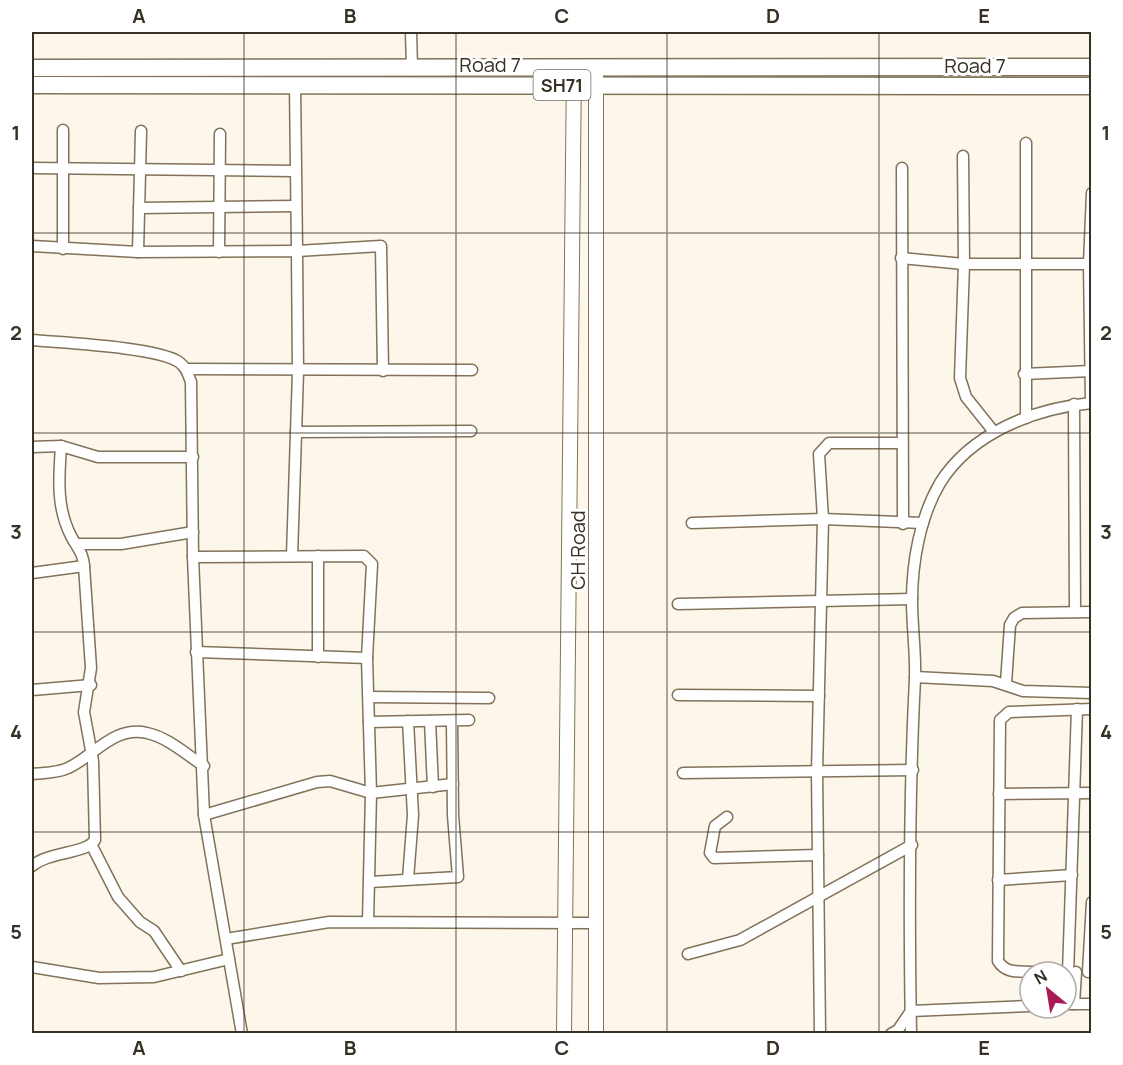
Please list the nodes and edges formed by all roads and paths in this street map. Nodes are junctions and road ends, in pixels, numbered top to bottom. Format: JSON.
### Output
{"nodes":[{"id":1,"x":411,"y":32,"type":"edge"},
{"id":2,"x":574,"y":67,"type":"junction"},
{"id":3,"x":596,"y":67,"type":"junction"},
{"id":4,"x":1092,"y":67,"type":"edge"},
{"id":5,"x":32,"y":68,"type":"edge"},
{"id":6,"x":412,"y":68,"type":"junction"},
{"id":7,"x":32,"y":85,"type":"edge"},
{"id":8,"x":295,"y":85,"type":"junction"},
{"id":9,"x":574,"y":85,"type":"junction"},
{"id":10,"x":1092,"y":86,"type":"edge"},
{"id":11,"x":597,"y":87,"type":"junction"},
{"id":12,"x":63,"y":130,"type":"dead end"},
{"id":13,"x":141,"y":131,"type":"dead end"},
{"id":14,"x":220,"y":134,"type":"dead end"},
{"id":15,"x":1026,"y":143,"type":"dead end"},
{"id":16,"x":963,"y":156,"type":"dead end"},
{"id":17,"x":139,"y":167,"type":"junction"},
{"id":18,"x":32,"y":168,"type":"edge"},
{"id":19,"x":63,"y":168,"type":"junction"},
{"id":20,"x":902,"y":168,"type":"dead end"},
{"id":21,"x":219,"y":170,"type":"junction"},
{"id":22,"x":295,"y":171,"type":"junction"},
{"id":23,"x":1092,"y":193,"type":"edge"},
{"id":24,"x":219,"y":206,"type":"junction"},
{"id":25,"x":296,"y":206,"type":"junction"},
{"id":26,"x":139,"y":208,"type":"junction"},
{"id":27,"x":32,"y":246,"type":"edge"},
{"id":28,"x":63,"y":249,"type":"junction"},
{"id":29,"x":297,"y":251,"type":"junction"},
{"id":30,"x":138,"y":252,"type":"junction"},
{"id":31,"x":219,"y":252,"type":"junction"},
{"id":32,"x":901,"y":258,"type":"junction"},
{"id":33,"x":1025,"y":263,"type":"junction"},
{"id":34,"x":964,"y":264,"type":"junction"},
{"id":35,"x":1090,"y":264,"type":"edge"},
{"id":36,"x":32,"y":340,"type":"edge"},
{"id":37,"x":187,"y":369,"type":"junction"},
{"id":38,"x":472,"y":370,"type":"dead end"},
{"id":39,"x":383,"y":371,"type":"junction"},
{"id":40,"x":1091,"y":371,"type":"edge"},
{"id":41,"x":297,"y":372,"type":"junction"},
{"id":42,"x":1024,"y":374,"type":"junction"},
{"id":43,"x":1091,"y":403,"type":"edge"},
{"id":44,"x":1074,"y":404,"type":"junction"},
{"id":45,"x":1026,"y":418,"type":"junction"},
{"id":46,"x":471,"y":431,"type":"dead end"},
{"id":47,"x":296,"y":432,"type":"junction"},
{"id":48,"x":994,"y":432,"type":"junction"},
{"id":49,"x":902,"y":443,"type":"junction"},
{"id":50,"x":61,"y":446,"type":"junction"},
{"id":51,"x":32,"y":447,"type":"edge"},
{"id":52,"x":192,"y":457,"type":"junction"},
{"id":53,"x":823,"y":519,"type":"junction"},
{"id":54,"x":923,"y":523,"type":"junction"},
{"id":55,"x":692,"y":524,"type":"dead end"},
{"id":56,"x":903,"y":524,"type":"junction"},
{"id":57,"x":192,"y":532,"type":"junction"},
{"id":58,"x":78,"y":544,"type":"junction"},
{"id":59,"x":193,"y":556,"type":"junction"},
{"id":60,"x":292,"y":556,"type":"junction"},
{"id":61,"x":318,"y":556,"type":"junction"},
{"id":62,"x":84,"y":566,"type":"junction"},
{"id":63,"x":32,"y":573,"type":"edge"},
{"id":64,"x":912,"y":599,"type":"junction"},
{"id":65,"x":820,"y":602,"type":"junction"},
{"id":66,"x":678,"y":604,"type":"dead end"},
{"id":67,"x":1075,"y":612,"type":"junction"},
{"id":68,"x":1092,"y":612,"type":"edge"},
{"id":69,"x":196,"y":652,"type":"junction"},
{"id":70,"x":318,"y":657,"type":"junction"},
{"id":71,"x":368,"y":658,"type":"junction"},
{"id":72,"x":915,"y":677,"type":"junction"},
{"id":73,"x":1006,"y":683,"type":"junction"},
{"id":74,"x":91,"y":685,"type":"junction"},
{"id":75,"x":32,"y":690,"type":"edge"},
{"id":76,"x":1090,"y":693,"type":"edge"},
{"id":77,"x":678,"y":695,"type":"dead end"},
{"id":78,"x":819,"y":696,"type":"junction"},
{"id":79,"x":369,"y":697,"type":"junction"},
{"id":80,"x":489,"y":698,"type":"dead end"},
{"id":81,"x":1085,"y":709,"type":"edge"},
{"id":82,"x":469,"y":720,"type":"dead end"},
{"id":83,"x":408,"y":721,"type":"junction"},
{"id":84,"x":430,"y":721,"type":"junction"},
{"id":85,"x":452,"y":721,"type":"junction"},
{"id":86,"x":369,"y":722,"type":"junction"},
{"id":87,"x":92,"y":750,"type":"junction"},
{"id":88,"x":204,"y":766,"type":"junction"},
{"id":89,"x":913,"y":770,"type":"junction"},
{"id":90,"x":817,"y":772,"type":"junction"},
{"id":91,"x":683,"y":773,"type":"dead end"},
{"id":92,"x":32,"y":774,"type":"edge"},
{"id":93,"x":453,"y":784,"type":"junction"},
{"id":94,"x":433,"y":787,"type":"junction"},
{"id":95,"x":411,"y":789,"type":"junction"},
{"id":96,"x":371,"y":793,"type":"junction"},
{"id":97,"x":1074,"y":793,"type":"junction"},
{"id":98,"x":1092,"y":793,"type":"edge"},
{"id":99,"x":999,"y":794,"type":"junction"},
{"id":100,"x":204,"y":815,"type":"junction"},
{"id":101,"x":727,"y":817,"type":"dead end"},
{"id":102,"x":912,"y":845,"type":"junction"},
{"id":103,"x":92,"y":846,"type":"junction"},
{"id":104,"x":818,"y":855,"type":"junction"},
{"id":105,"x":32,"y":866,"type":"edge"},
{"id":106,"x":1072,"y":875,"type":"junction"},
{"id":107,"x":408,"y":879,"type":"junction"},
{"id":108,"x":998,"y":880,"type":"junction"},
{"id":109,"x":370,"y":882,"type":"junction"},
{"id":110,"x":818,"y":896,"type":"junction"},
{"id":111,"x":1092,"y":902,"type":"edge"},
{"id":112,"x":368,"y":922,"type":"junction"},
{"id":113,"x":564,"y":922,"type":"junction"},
{"id":114,"x":596,"y":923,"type":"junction"},
{"id":115,"x":226,"y":939,"type":"junction"},
{"id":116,"x":688,"y":954,"type":"dead end"},
{"id":117,"x":229,"y":959,"type":"junction"},
{"id":118,"x":1070,"y":960,"type":"edge"},
{"id":119,"x":32,"y":967,"type":"edge"},
{"id":120,"x":181,"y":971,"type":"junction"},
{"id":121,"x":1018,"y":971,"type":"edge"},
{"id":122,"x":1090,"y":972,"type":"edge"},
{"id":123,"x":1018,"y":1007,"type":"edge"},
{"id":124,"x":911,"y":1011,"type":"junction"},
{"id":125,"x":242,"y":1034,"type":"edge"},
{"id":126,"x":564,"y":1034,"type":"edge"},
{"id":127,"x":596,"y":1034,"type":"edge"},
{"id":128,"x":819,"y":1034,"type":"edge"},
{"id":129,"x":891,"y":1034,"type":"edge"},
{"id":130,"x":911,"y":1034,"type":"edge"}],
"edges":[{"from":1,"to":6,"type":"street"},
{"from":2,"to":3,"type":"main road","name":"Road 7","number":"SH71"},
{"from":2,"to":6,"type":"main road","name":"Road 7","number":"SH71"},
{"from":2,"to":9,"type":"street","name":"CH Road"},
{"from":3,"to":4,"type":"main road","name":"Road 7","number":"SH71"},
{"from":3,"to":11,"type":"street","name":"CH Road"},
{"from":5,"to":6,"type":"main road","name":"Road 7","number":"SH71"},
{"from":7,"to":8,"type":"main road","name":"Road 7","number":"SH71"},
{"from":8,"to":9,"type":"main road","name":"Road 7","number":"SH71"},
{"from":8,"to":22,"type":"street"},
{"from":9,"to":11,"type":"main road","name":"Road 7","number":"SH71"},
{"from":9,"to":113,"type":"street","name":"CH Road"},
{"from":10,"to":11,"type":"main road","name":"Road 7","number":"SH71"},
{"from":11,"to":114,"type":"street","name":"CH Road"},
{"from":12,"to":19,"type":"street"},
{"from":13,"to":17,"type":"street"},
{"from":14,"to":21,"type":"street"},
{"from":15,"to":33,"type":"street"},
{"from":16,"to":34,"type":"street"},
{"from":17,"to":19,"type":"street"},
{"from":17,"to":21,"type":"street"},
{"from":17,"to":26,"type":"street"},
{"from":18,"to":19,"type":"street"},
{"from":19,"to":28,"type":"street"},
{"from":20,"to":32,"type":"street"},
{"from":21,"to":22,"type":"street"},
{"from":21,"to":24,"type":"street"},
{"from":22,"to":25,"type":"street"},
{"from":23,"to":35,"type":"street"},
{"from":24,"to":25,"type":"street"},
{"from":24,"to":26,"type":"street"},
{"from":24,"to":31,"type":"street"},
{"from":25,"to":29,"type":"street"},
{"from":26,"to":30,"type":"street"},
{"from":27,"to":28,"type":"street"},
{"from":28,"to":30,"type":"street"},
{"from":29,"to":31,"type":"street"},
{"from":29,"to":39,"type":"street"},
{"from":29,"to":41,"type":"street"},
{"from":30,"to":31,"type":"street"},
{"from":32,"to":34,"type":"street"},
{"from":32,"to":49,"type":"street"},
{"from":33,"to":34,"type":"street"},
{"from":33,"to":35,"type":"street"},
{"from":33,"to":42,"type":"street"},
{"from":34,"to":48,"type":"street"},
{"from":35,"to":40,"type":"street"},
{"from":36,"to":37,"type":"street"},
{"from":37,"to":41,"type":"street"},
{"from":37,"to":52,"type":"street"},
{"from":38,"to":39,"type":"street"},
{"from":39,"to":41,"type":"street"},
{"from":40,"to":42,"type":"street"},
{"from":40,"to":43,"type":"street"},
{"from":41,"to":47,"type":"street"},
{"from":42,"to":45,"type":"street"},
{"from":43,"to":44,"type":"street"},
{"from":44,"to":45,"type":"street"},
{"from":44,"to":67,"type":"street"},
{"from":45,"to":48,"type":"street"},
{"from":46,"to":47,"type":"street"},
{"from":47,"to":60,"type":"street"},
{"from":48,"to":54,"type":"street"},
{"from":49,"to":53,"type":"street"},
{"from":49,"to":56,"type":"street"},
{"from":50,"to":51,"type":"street"},
{"from":50,"to":52,"type":"street"},
{"from":50,"to":58,"type":"street"},
{"from":52,"to":57,"type":"street"},
{"from":53,"to":55,"type":"street"},
{"from":53,"to":56,"type":"street"},
{"from":53,"to":65,"type":"street"},
{"from":54,"to":56,"type":"street"},
{"from":54,"to":64,"type":"street"},
{"from":57,"to":58,"type":"street"},
{"from":57,"to":59,"type":"street"},
{"from":58,"to":62,"type":"street"},
{"from":59,"to":60,"type":"street"},
{"from":59,"to":69,"type":"street"},
{"from":60,"to":61,"type":"street"},
{"from":61,"to":70,"type":"street"},
{"from":61,"to":71,"type":"street"},
{"from":62,"to":63,"type":"street"},
{"from":62,"to":74,"type":"street"},
{"from":64,"to":65,"type":"street"},
{"from":64,"to":72,"type":"street"},
{"from":65,"to":66,"type":"street"},
{"from":65,"to":78,"type":"street"},
{"from":67,"to":68,"type":"street"},
{"from":67,"to":73,"type":"street"},
{"from":69,"to":70,"type":"street"},
{"from":69,"to":88,"type":"street"},
{"from":70,"to":71,"type":"street"},
{"from":71,"to":79,"type":"street"},
{"from":72,"to":73,"type":"street"},
{"from":72,"to":89,"type":"street"},
{"from":73,"to":76,"type":"street"},
{"from":74,"to":75,"type":"street"},
{"from":74,"to":87,"type":"street"},
{"from":76,"to":81,"type":"street"},
{"from":77,"to":78,"type":"street"},
{"from":78,"to":90,"type":"street"},
{"from":79,"to":80,"type":"street"},
{"from":79,"to":86,"type":"street"},
{"from":81,"to":97,"type":"street"},
{"from":81,"to":99,"type":"street"},
{"from":82,"to":85,"type":"street"},
{"from":83,"to":84,"type":"street"},
{"from":83,"to":86,"type":"street"},
{"from":83,"to":95,"type":"street"},
{"from":84,"to":85,"type":"street"},
{"from":84,"to":94,"type":"street"},
{"from":85,"to":93,"type":"street"},
{"from":86,"to":96,"type":"street"},
{"from":87,"to":88,"type":"street"},
{"from":87,"to":92,"type":"street"},
{"from":87,"to":103,"type":"street"},
{"from":88,"to":100,"type":"street"},
{"from":89,"to":90,"type":"street"},
{"from":89,"to":102,"type":"street"},
{"from":90,"to":91,"type":"street"},
{"from":90,"to":104,"type":"street"},
{"from":93,"to":94,"type":"street"},
{"from":93,"to":107,"type":"street"},
{"from":94,"to":95,"type":"street"},
{"from":95,"to":96,"type":"street"},
{"from":95,"to":107,"type":"street"},
{"from":96,"to":100,"type":"street"},
{"from":96,"to":109,"type":"street"},
{"from":97,"to":98,"type":"street"},
{"from":97,"to":99,"type":"street"},
{"from":97,"to":106,"type":"street"},
{"from":99,"to":108,"type":"street"},
{"from":100,"to":115,"type":"street"},
{"from":101,"to":104,"type":"street"},
{"from":102,"to":110,"type":"street"},
{"from":102,"to":124,"type":"street"},
{"from":103,"to":105,"type":"street"},
{"from":103,"to":120,"type":"street"},
{"from":104,"to":110,"type":"street"},
{"from":106,"to":108,"type":"street"},
{"from":106,"to":118,"type":"street"},
{"from":107,"to":109,"type":"street"},
{"from":108,"to":121,"type":"street"},
{"from":109,"to":112,"type":"street"},
{"from":110,"to":116,"type":"street"},
{"from":110,"to":128,"type":"street"},
{"from":111,"to":122,"type":"street"},
{"from":112,"to":113,"type":"street"},
{"from":112,"to":115,"type":"street"},
{"from":113,"to":114,"type":"street"},
{"from":113,"to":126,"type":"street","name":"CH Road"},
{"from":114,"to":127,"type":"street","name":"CH Road"},
{"from":115,"to":117,"type":"street"},
{"from":117,"to":120,"type":"street"},
{"from":117,"to":125,"type":"street"},
{"from":119,"to":120,"type":"street"},
{"from":123,"to":124,"type":"street"},
{"from":124,"to":129,"type":"street"},
{"from":124,"to":130,"type":"street"}]}
